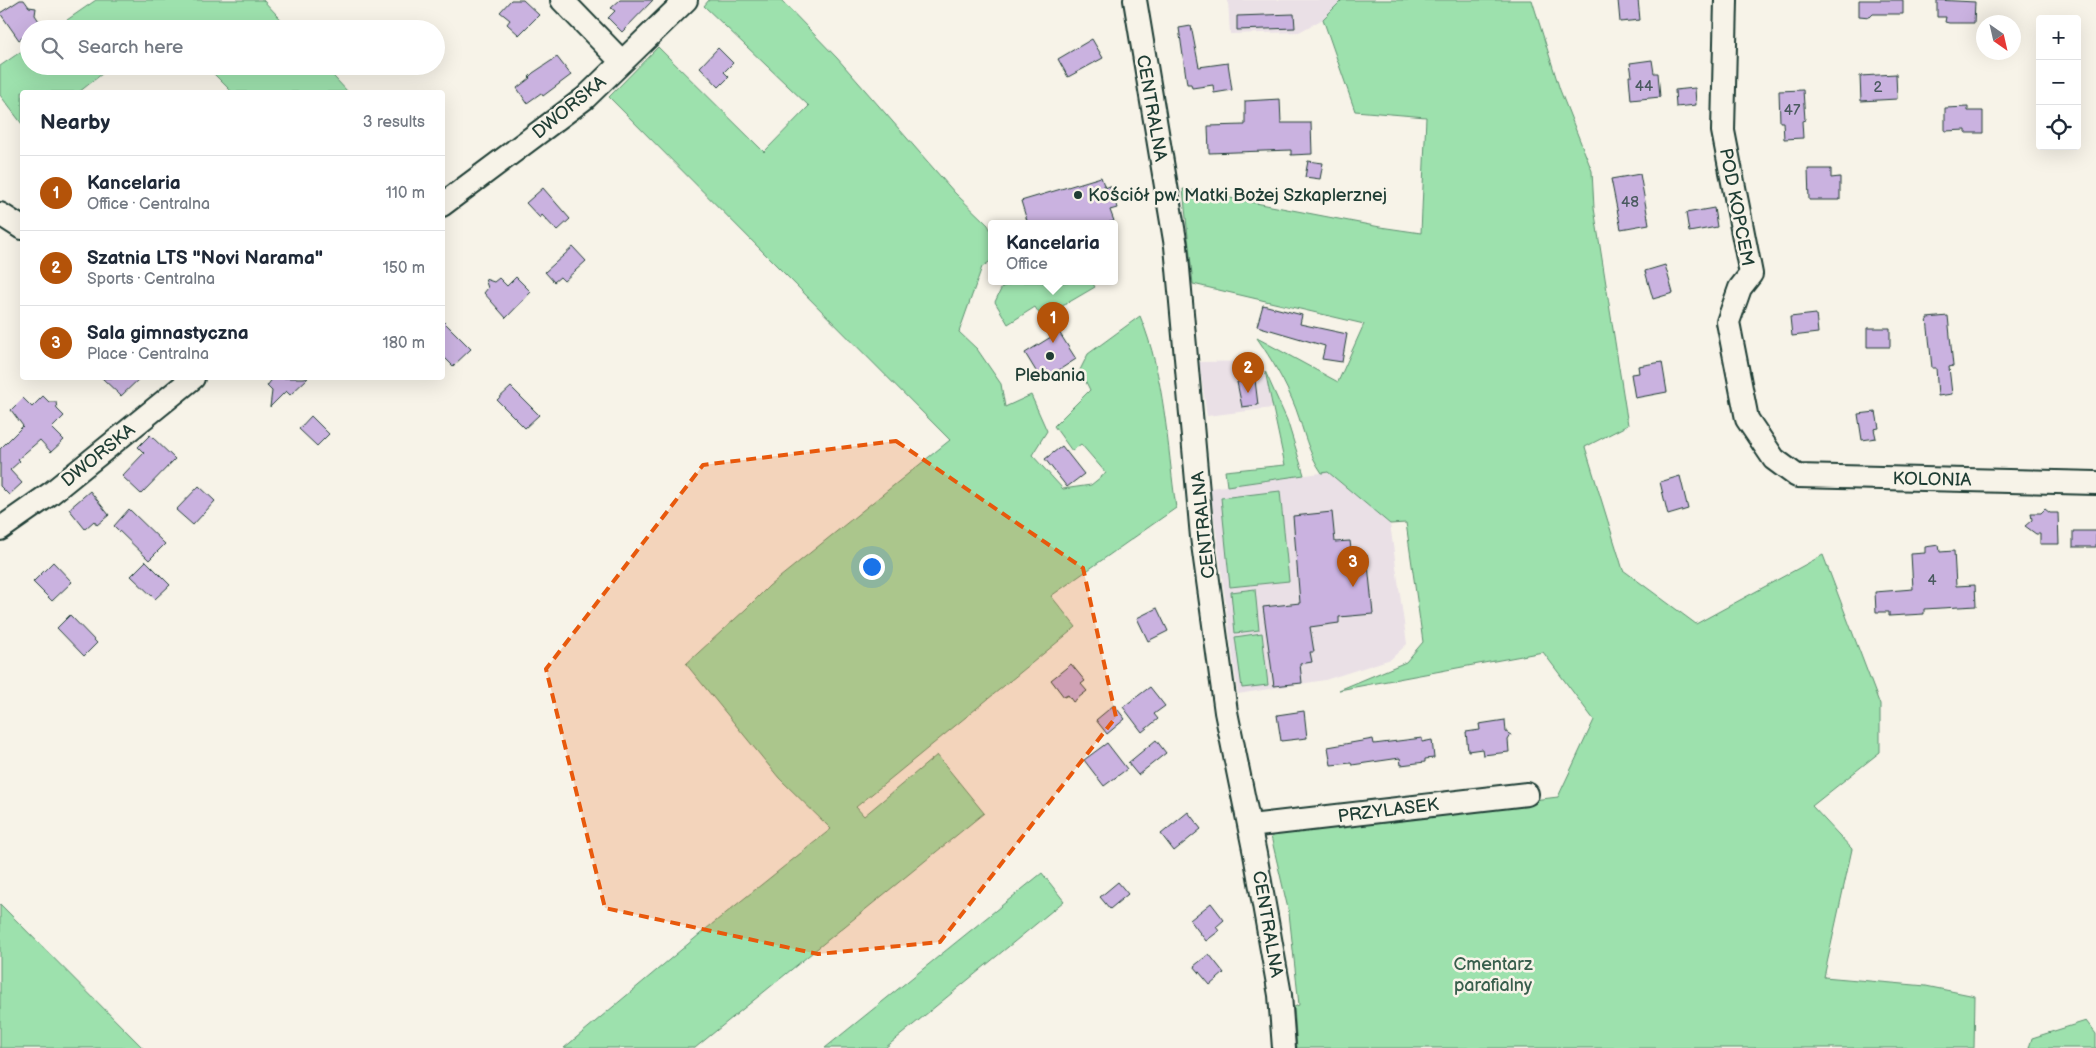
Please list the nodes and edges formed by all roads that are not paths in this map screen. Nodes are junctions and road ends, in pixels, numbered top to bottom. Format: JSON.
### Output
{"nodes":[{"id":1,"x":562,"y":0,"type":"edge"},
{"id":2,"x":686,"y":0,"type":"edge"},
{"id":3,"x":1135,"y":0,"type":"edge"},
{"id":4,"x":1726,"y":0,"type":"edge"},
{"id":5,"x":622,"y":62,"type":"junction"},
{"id":6,"x":445,"y":203,"type":"edge"},
{"id":7,"x":0,"y":214,"type":"edge"},
{"id":8,"x":20,"y":227,"type":"edge"},
{"id":9,"x":191,"y":380,"type":"edge"},
{"id":10,"x":1774,"y":459,"type":"joint"},
{"id":11,"x":2096,"y":483,"type":"edge"},
{"id":12,"x":0,"y":528,"type":"edge"},
{"id":13,"x":1527,"y":794,"type":"dead end"},
{"id":14,"x":1250,"y":826,"type":"junction"},
{"id":15,"x":1284,"y":1048,"type":"edge"}],
"edges":[{"from":1,"to":5,"type":"street"},
{"from":2,"to":5,"type":"street","name":"DWORSKA"},
{"from":3,"to":14,"type":"street","name":"CENTRALNA"},
{"from":4,"to":10,"type":"street","name":"POD KOPCEM"},
{"from":5,"to":6,"type":"street","name":"DWORSKA"},
{"from":7,"to":8,"type":"street"},
{"from":9,"to":12,"type":"street","name":"DWORSKA"},
{"from":10,"to":11,"type":"street","name":"KOLONIA"},
{"from":13,"to":14,"type":"street","name":"PRZYLASEK"},
{"from":14,"to":15,"type":"street","name":"CENTRALNA"}]}
